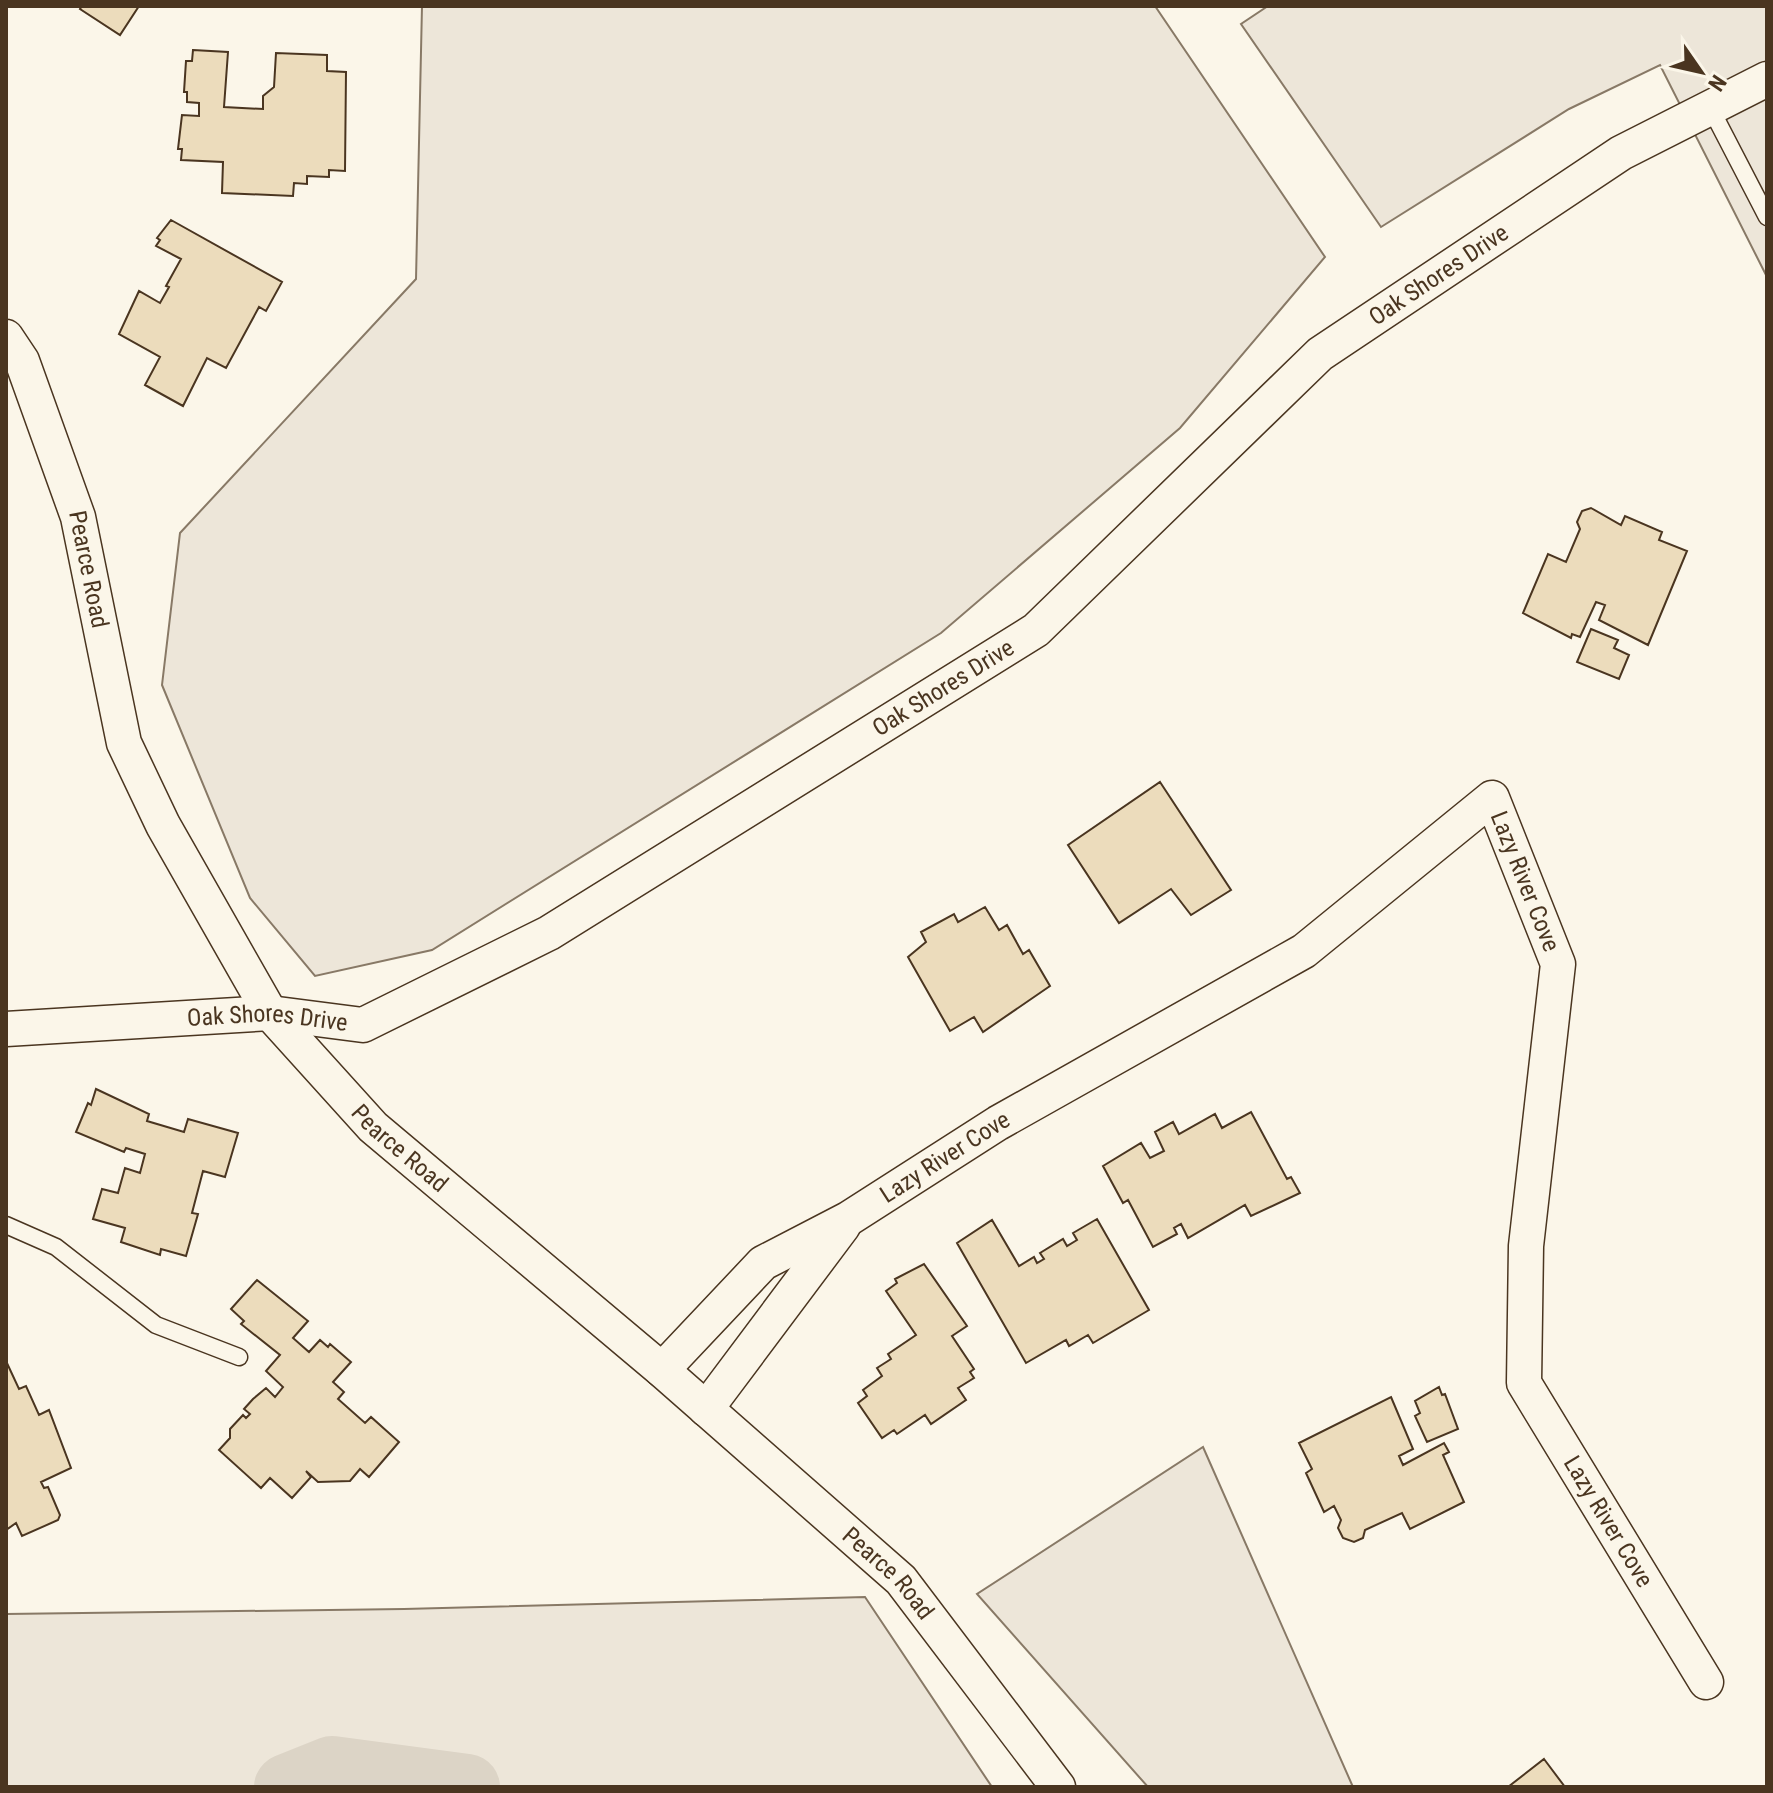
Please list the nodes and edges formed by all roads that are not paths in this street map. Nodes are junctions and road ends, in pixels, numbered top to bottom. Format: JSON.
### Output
{"nodes":[{"id":1,"x":1767,"y":79,"type":"edge"},
{"id":2,"x":1710,"y":107,"type":"junction"},
{"id":3,"x":1767,"y":217,"type":"edge"},
{"id":4,"x":6,"y":337,"type":"edge"},
{"id":5,"x":270,"y":1013,"type":"junction"},
{"id":6,"x":6,"y":1029,"type":"edge"},
{"id":7,"x":848,"y":1219,"type":"junction"},
{"id":8,"x":6,"y":1225,"type":"edge"},
{"id":9,"x":239,"y":1357,"type":"dead end"},
{"id":10,"x":662,"y":1370,"type":"junction"},
{"id":11,"x":706,"y":1409,"type":"junction"},
{"id":12,"x":1706,"y":1682,"type":"dead end"},
{"id":13,"x":1058,"y":1787,"type":"edge"}],
"edges":[{"from":1,"to":2,"type":"street","name":"Oak Shores Drive"},
{"from":2,"to":3,"type":"lane"},
{"from":2,"to":5,"type":"street","name":"Oak Shores Drive"},
{"from":4,"to":5,"type":"street","name":"Pearce Road"},
{"from":5,"to":6,"type":"street","name":"Oak Shores Drive"},
{"from":5,"to":10,"type":"street","name":"Pearce Road"},
{"from":7,"to":10,"type":"street","name":"Lazy River Cove"},
{"from":7,"to":11,"type":"street","name":"Lazy River Cove"},
{"from":7,"to":12,"type":"street","name":"Lazy River Cove"},
{"from":8,"to":9,"type":"lane"},
{"from":10,"to":11,"type":"street","name":"Pearce Road"},
{"from":11,"to":13,"type":"street","name":"Pearce Road"}]}
